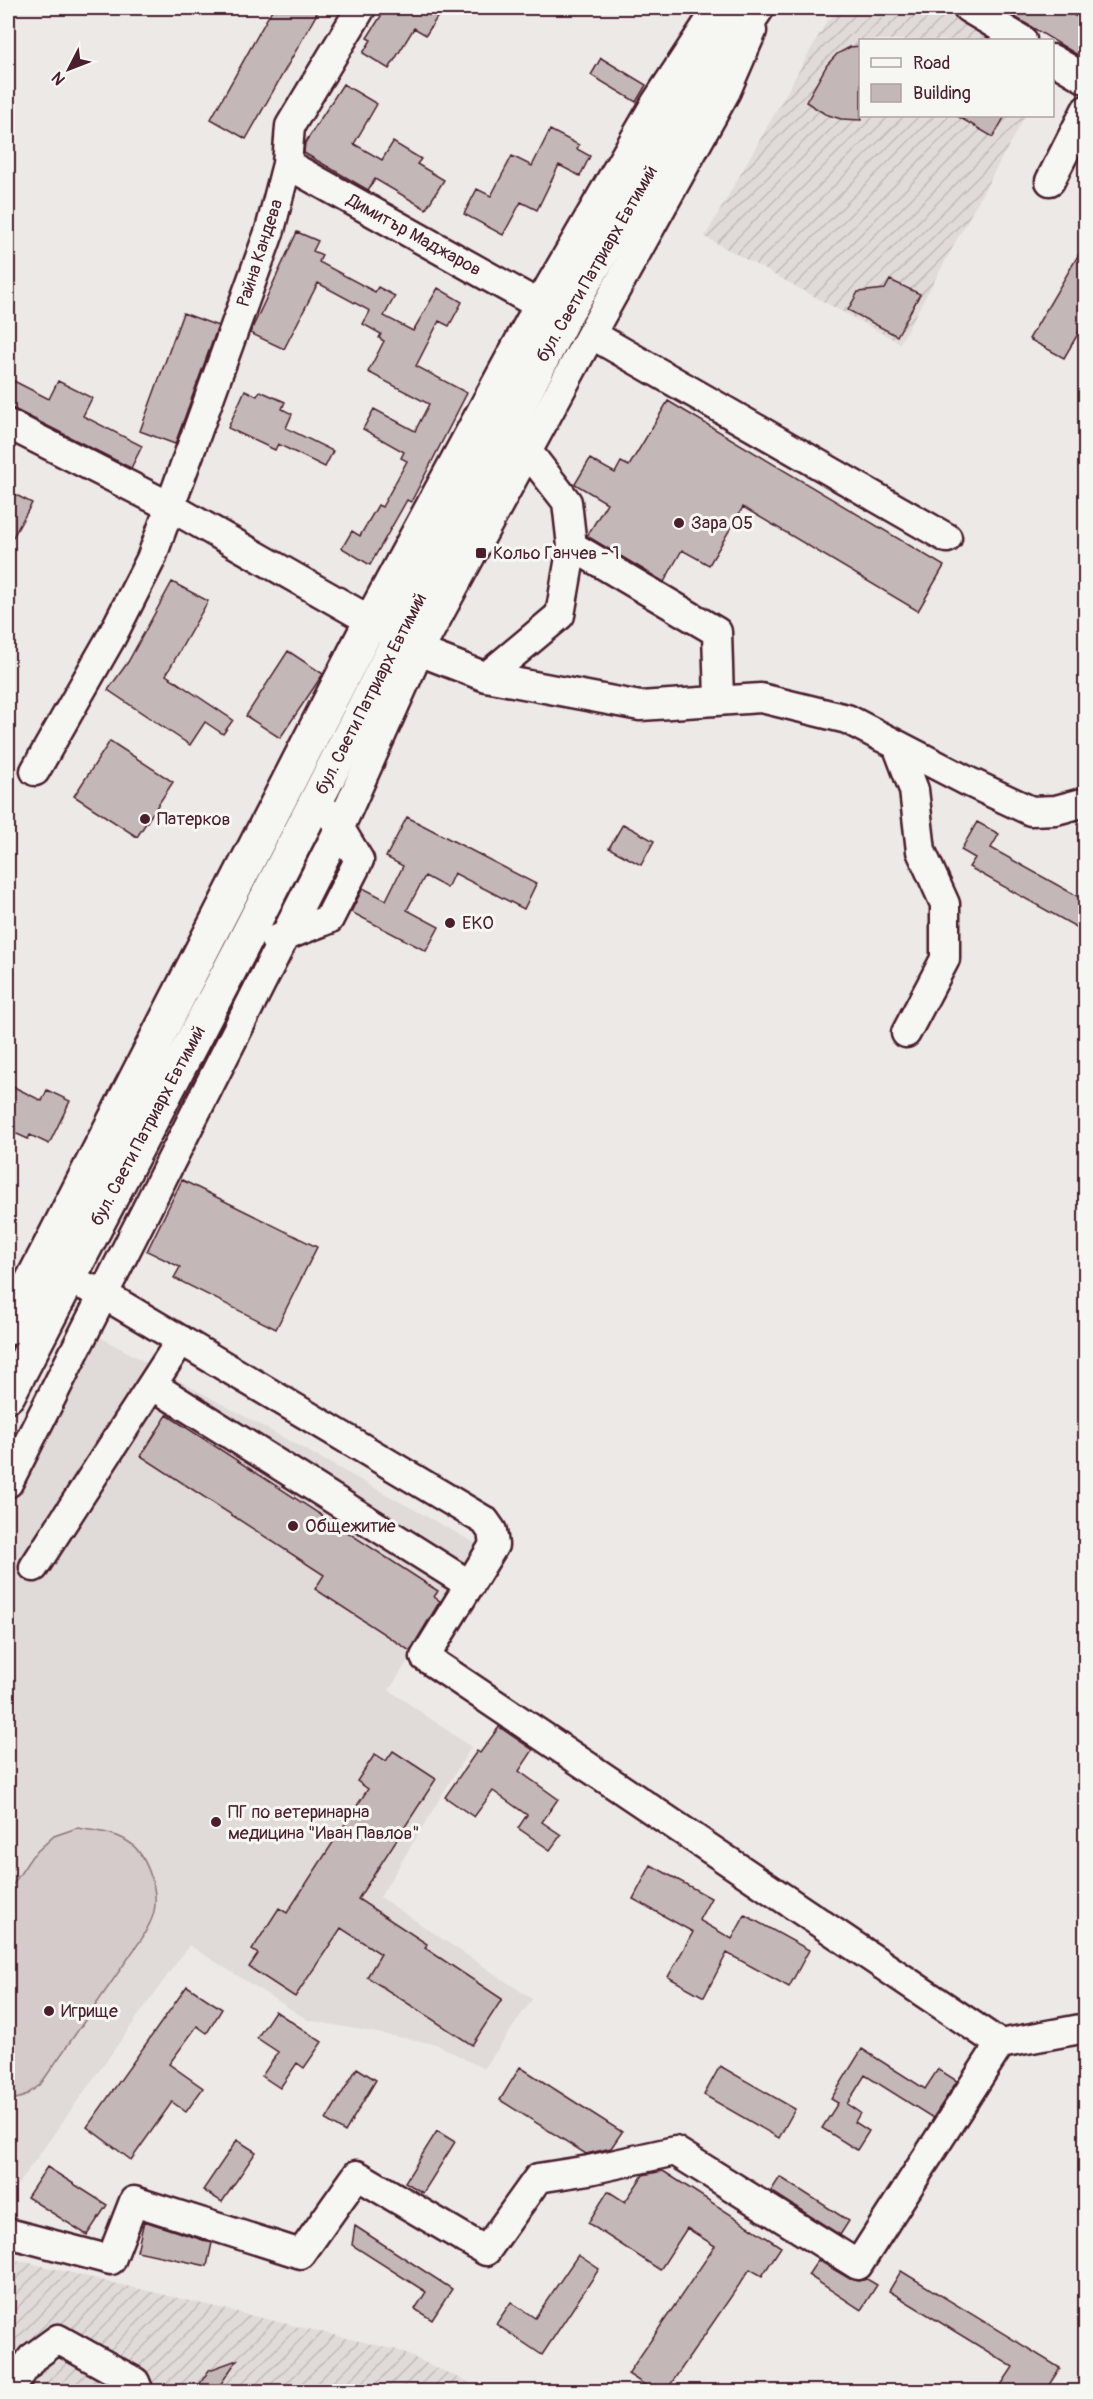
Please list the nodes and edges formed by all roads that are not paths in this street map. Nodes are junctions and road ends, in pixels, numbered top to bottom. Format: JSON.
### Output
{"nodes":[{"id":1,"x":361,"y":8,"type":"edge"},
{"id":2,"x":721,"y":8,"type":"edge"},
{"id":3,"x":757,"y":8,"type":"edge"},
{"id":4,"x":762,"y":8,"type":"edge"},
{"id":5,"x":968,"y":8,"type":"edge"},
{"id":6,"x":1020,"y":39,"type":"edge"},
{"id":7,"x":1054,"y":60,"type":"edge"},
{"id":8,"x":1086,"y":79,"type":"edge"},
{"id":9,"x":1086,"y":110,"type":"edge"},
{"id":10,"x":287,"y":164,"type":"junction"},
{"id":11,"x":1050,"y":182,"type":"dead end"},
{"id":12,"x":541,"y":306,"type":"junction"},
{"id":13,"x":591,"y":334,"type":"junction"},
{"id":14,"x":8,"y":424,"type":"edge"},
{"id":15,"x":529,"y":453,"type":"junction"},
{"id":16,"x":169,"y":506,"type":"junction"},
{"id":17,"x":946,"y":538,"type":"dead end"},
{"id":18,"x":572,"y":546,"type":"junction"},
{"id":19,"x":371,"y":621,"type":"junction"},
{"id":20,"x":410,"y":645,"type":"junction"},
{"id":21,"x":486,"y":677,"type":"junction"},
{"id":22,"x":719,"y":700,"type":"junction"},
{"id":23,"x":897,"y":745,"type":"junction"},
{"id":24,"x":35,"y":771,"type":"dead end"},
{"id":25,"x":318,"y":796,"type":"junction"},
{"id":26,"x":1086,"y":802,"type":"edge"},
{"id":27,"x":340,"y":827,"type":"junction"},
{"id":28,"x":283,"y":937,"type":"junction"},
{"id":29,"x":239,"y":952,"type":"junction"},
{"id":30,"x":906,"y":1034,"type":"dead end"},
{"id":31,"x":68,"y":1279,"type":"junction"},
{"id":32,"x":103,"y":1294,"type":"junction"},
{"id":33,"x":8,"y":1328,"type":"edge"},
{"id":34,"x":181,"y":1340,"type":"junction"},
{"id":35,"x":152,"y":1385,"type":"junction"},
{"id":36,"x":8,"y":1395,"type":"edge"},
{"id":37,"x":8,"y":1483,"type":"edge"},
{"id":38,"x":34,"y":1568,"type":"dead end"},
{"id":39,"x":470,"y":1585,"type":"junction"},
{"id":40,"x":1086,"y":2028,"type":"edge"},
{"id":41,"x":1000,"y":2044,"type":"junction"},
{"id":42,"x":8,"y":2233,"type":"edge"},
{"id":43,"x":8,"y":2391,"type":"edge"},
{"id":44,"x":139,"y":2391,"type":"edge"}],
"edges":[{"from":1,"to":10,"type":"street","name":"Райна Кандева"},
{"from":2,"to":12,"type":"main road","name":"бул. Свети Патриарх Евтимий"},
{"from":3,"to":20,"type":"main road","name":"бул. Свети Патриарх Евтимий"},
{"from":4,"to":13,"type":"street"},
{"from":5,"to":6,"type":"street"},
{"from":7,"to":8,"type":"street"},
{"from":9,"to":11,"type":"street"},
{"from":10,"to":12,"type":"street","name":"Димитър Маджаров"},
{"from":10,"to":16,"type":"street","name":"Райна Кандева"},
{"from":12,"to":19,"type":"main road","name":"бул. Свети Патриарх Евтимий"},
{"from":13,"to":15,"type":"street"},
{"from":13,"to":17,"type":"street"},
{"from":14,"to":16,"type":"street"},
{"from":15,"to":18,"type":"street"},
{"from":15,"to":20,"type":"street"},
{"from":16,"to":19,"type":"street"},
{"from":16,"to":24,"type":"street","name":"Райна Кандева"},
{"from":18,"to":21,"type":"street"},
{"from":18,"to":22,"type":"street"},
{"from":19,"to":20,"type":"street"},
{"from":19,"to":33,"type":"main road","name":"бул. Свети Патриарх Евтимий"},
{"from":20,"to":21,"type":"street"},
{"from":20,"to":25,"type":"main road","name":"бул. Свети Патриарх Евтимий"},
{"from":20,"to":27,"type":"street"},
{"from":21,"to":22,"type":"street"},
{"from":22,"to":23,"type":"street"},
{"from":23,"to":26,"type":"street"},
{"from":23,"to":30,"type":"street"},
{"from":25,"to":27,"type":"street"},
{"from":25,"to":29,"type":"main road","name":"бул. Свети Патриарх Евтимий"},
{"from":27,"to":28,"type":"street"},
{"from":28,"to":29,"type":"street"},
{"from":28,"to":32,"type":"street"},
{"from":29,"to":31,"type":"main road","name":"бул. Свети Патриарх Евтимий"},
{"from":31,"to":32,"type":"street"},
{"from":31,"to":36,"type":"main road","name":"бул. Свети Патриарх Евтимий"},
{"from":32,"to":34,"type":"street"},
{"from":32,"to":37,"type":"street"},
{"from":34,"to":35,"type":"street"},
{"from":34,"to":39,"type":"street"},
{"from":35,"to":38,"type":"street"},
{"from":35,"to":39,"type":"street"},
{"from":39,"to":41,"type":"street"},
{"from":40,"to":41,"type":"street"},
{"from":41,"to":42,"type":"street"},
{"from":43,"to":44,"type":"street"}]}
